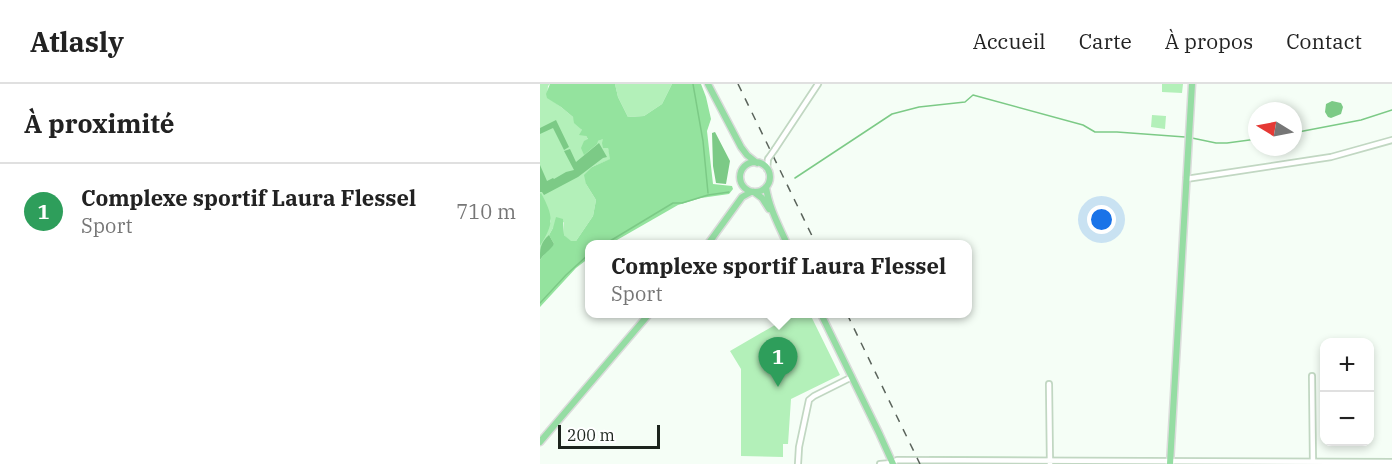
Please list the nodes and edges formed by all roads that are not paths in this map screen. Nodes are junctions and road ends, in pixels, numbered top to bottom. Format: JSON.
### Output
{"nodes":[{"id":1,"x":708,"y":84,"type":"edge"},
{"id":2,"x":818,"y":84,"type":"edge"},
{"id":3,"x":1192,"y":84,"type":"edge"},
{"id":4,"x":1392,"y":140,"type":"edge"},
{"id":5,"x":741,"y":147,"type":"junction"},
{"id":6,"x":768,"y":159,"type":"junction"},
{"id":7,"x":758,"y":163,"type":"junction"},
{"id":8,"x":742,"y":169,"type":"junction"},
{"id":9,"x":767,"y":169,"type":"junction"},
{"id":10,"x":1186,"y":179,"type":"junction"},
{"id":11,"x":742,"y":186,"type":"junction"},
{"id":12,"x":766,"y":187,"type":"junction"},
{"id":13,"x":753,"y":192,"type":"junction"},
{"id":14,"x":742,"y":197,"type":"junction"},
{"id":15,"x":775,"y":219,"type":"junction"},
{"id":16,"x":711,"y":240,"type":"edge"},
{"id":17,"x":786,"y":240,"type":"edge"},
{"id":18,"x":646,"y":318,"type":"edge"},
{"id":19,"x":823,"y":318,"type":"edge"},
{"id":20,"x":1312,"y":376,"type":"dead end"},
{"id":21,"x":852,"y":377,"type":"junction"},
{"id":22,"x":1050,"y":384,"type":"dead end"},
{"id":23,"x":540,"y":442,"type":"edge"},
{"id":24,"x":1050,"y":462,"type":"edge"},
{"id":25,"x":1392,"y":462,"type":"edge"},
{"id":26,"x":1169,"y":463,"type":"edge"},
{"id":27,"x":1313,"y":463,"type":"edge"},
{"id":28,"x":798,"y":464,"type":"edge"},
{"id":29,"x":880,"y":464,"type":"edge"},
{"id":30,"x":893,"y":464,"type":"edge"}],
"edges":[{"from":1,"to":5,"type":"main road"},
{"from":2,"to":6,"type":"street","bridge":true},
{"from":3,"to":10,"type":"main road"},
{"from":4,"to":10,"type":"street"},
{"from":5,"to":7,"type":"main road"},
{"from":5,"to":8,"type":"main road"},
{"from":6,"to":7,"type":"street"},
{"from":6,"to":9,"type":"street"},
{"from":7,"to":8,"type":"main road"},
{"from":7,"to":9,"type":"main road"},
{"from":8,"to":11,"type":"main road"},
{"from":9,"to":12,"type":"main road"},
{"from":10,"to":26,"type":"main road"},
{"from":11,"to":13,"type":"main road"},
{"from":11,"to":14,"type":"main road"},
{"from":12,"to":13,"type":"main road"},
{"from":12,"to":15,"type":"main road"},
{"from":13,"to":14,"type":"main road"},
{"from":13,"to":15,"type":"main road"},
{"from":14,"to":16,"type":"main road"},
{"from":15,"to":17,"type":"main road"},
{"from":18,"to":23,"type":"main road"},
{"from":19,"to":21,"type":"main road"},
{"from":20,"to":27,"type":"street"},
{"from":21,"to":28,"type":"street"},
{"from":21,"to":30,"type":"main road"},
{"from":22,"to":24,"type":"street"},
{"from":24,"to":26,"type":"street"},
{"from":24,"to":30,"type":"street"},
{"from":25,"to":27,"type":"street"},
{"from":26,"to":27,"type":"street"},
{"from":29,"to":30,"type":"street"}]}
